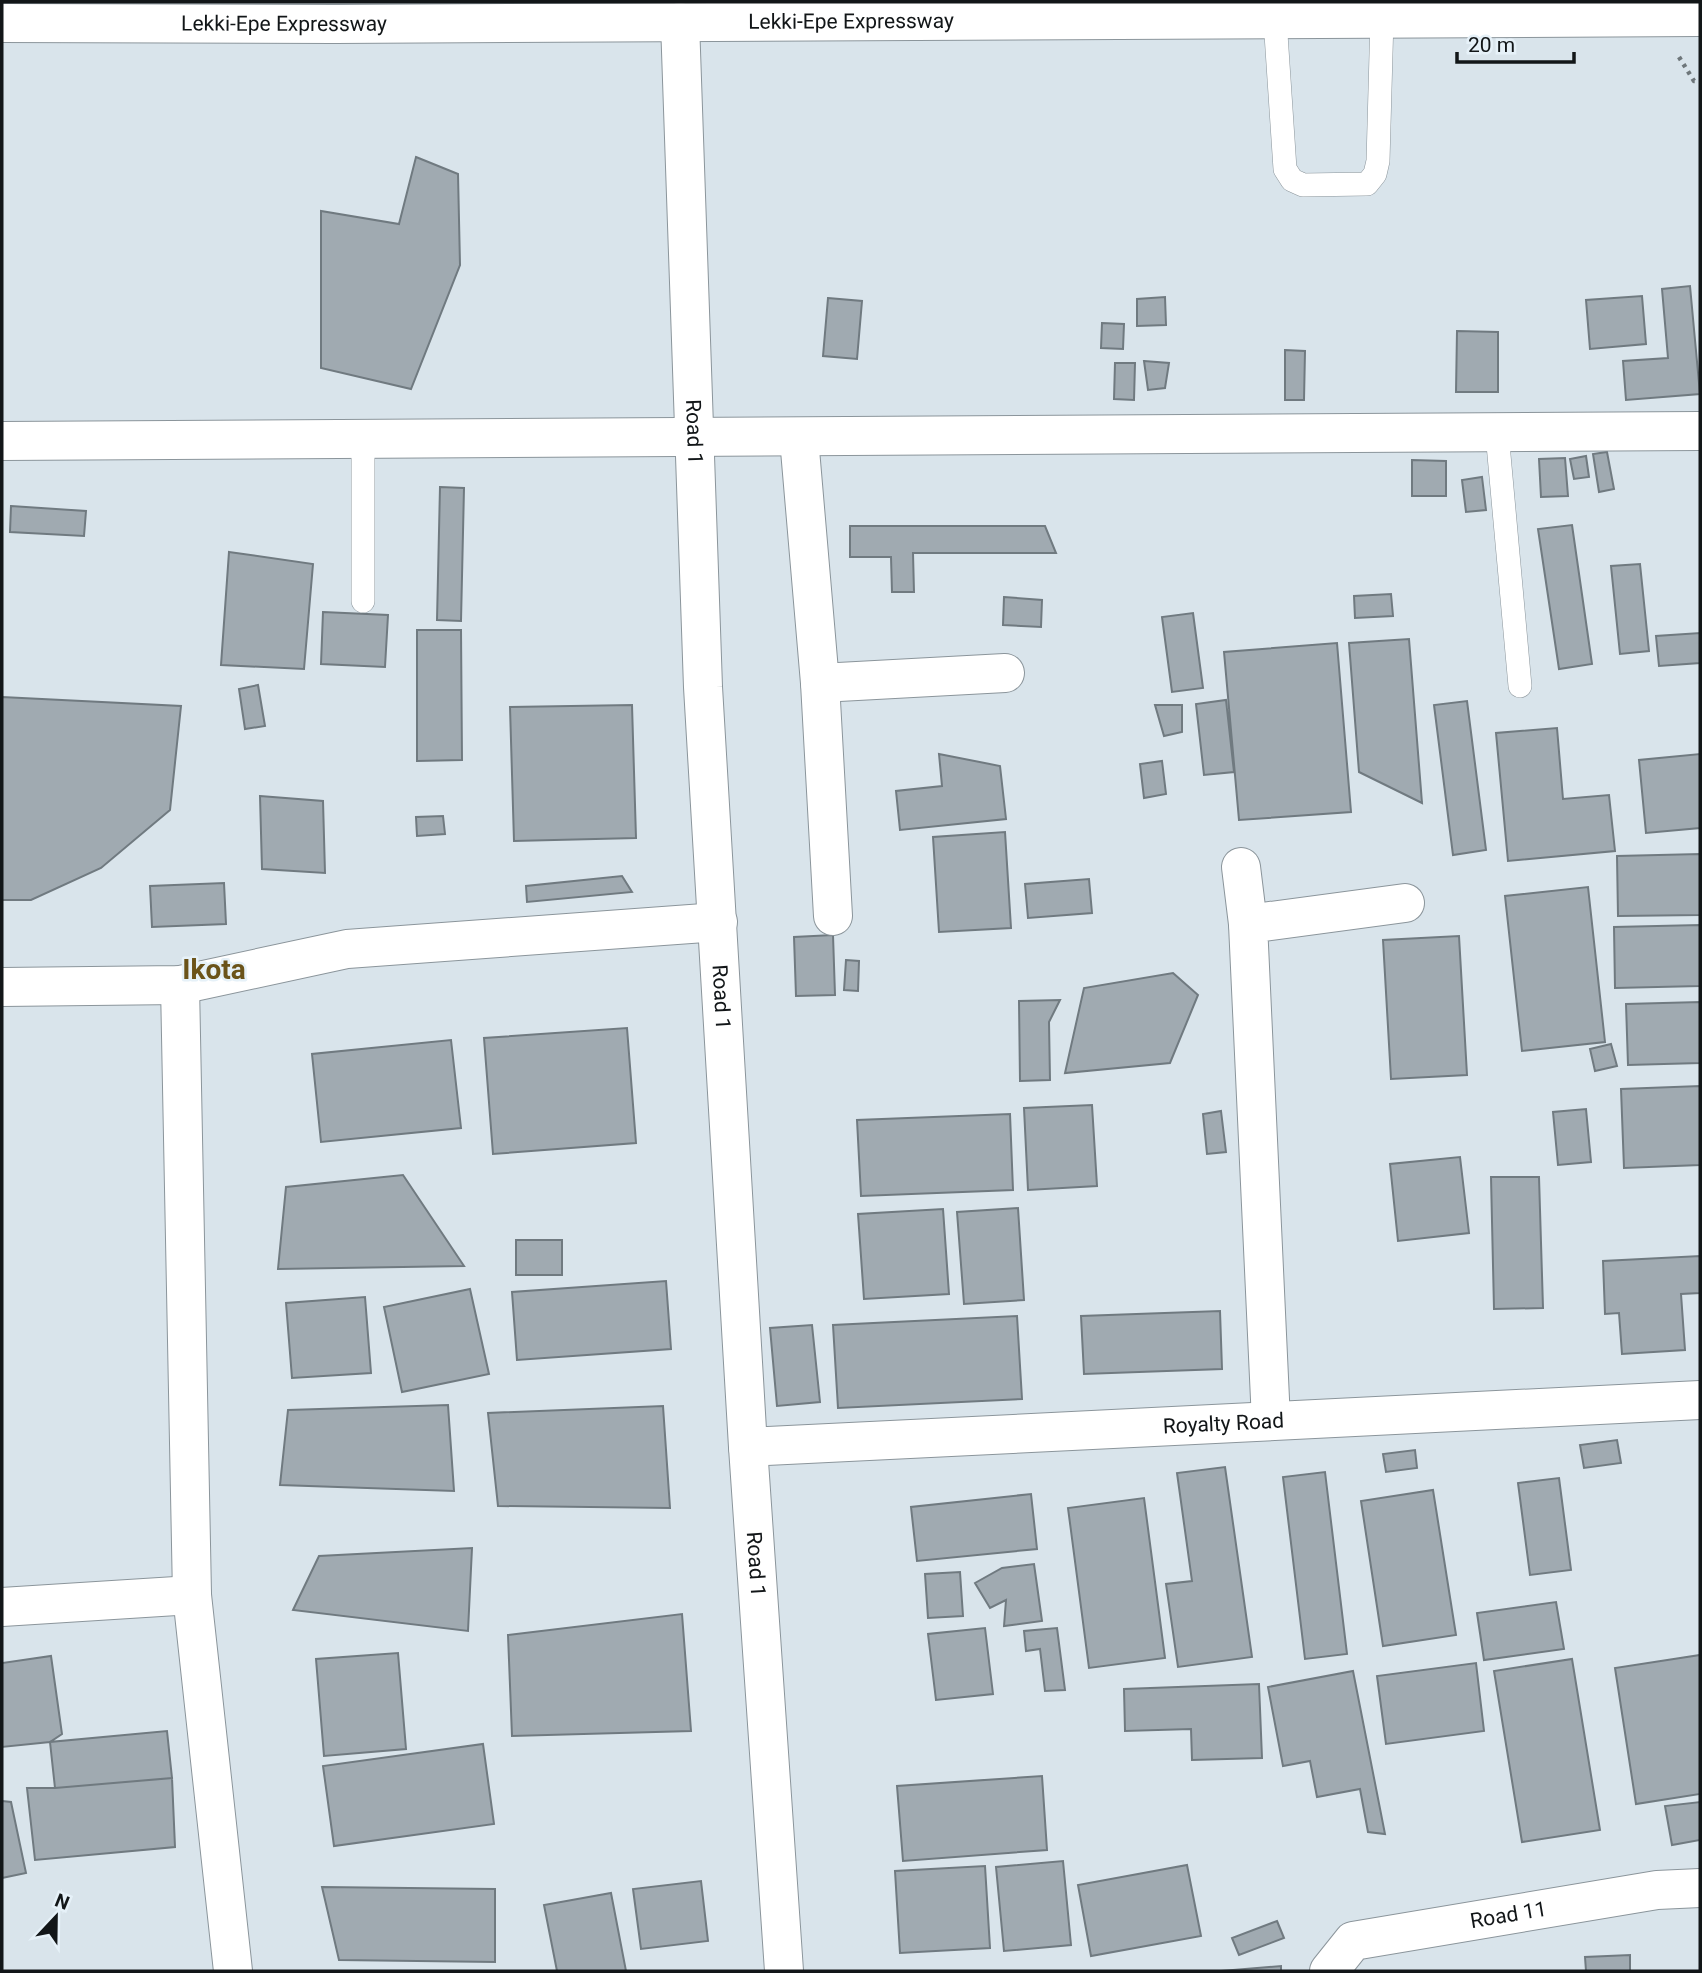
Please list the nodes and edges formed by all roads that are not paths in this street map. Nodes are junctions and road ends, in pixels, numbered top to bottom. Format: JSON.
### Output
{"nodes":[{"id":1,"x":1700,"y":17,"type":"edge"},
{"id":2,"x":1275,"y":19,"type":"junction"},
{"id":3,"x":1382,"y":19,"type":"junction"},
{"id":4,"x":680,"y":22,"type":"junction"},
{"id":5,"x":2,"y":23,"type":"edge"},
{"id":6,"x":1700,"y":431,"type":"edge"},
{"id":7,"x":1497,"y":433,"type":"junction"},
{"id":8,"x":695,"y":438,"type":"junction"},
{"id":9,"x":799,"y":438,"type":"junction"},
{"id":10,"x":363,"y":440,"type":"junction"},
{"id":11,"x":2,"y":441,"type":"edge"},
{"id":12,"x":363,"y":601,"type":"dead end"},
{"id":13,"x":1004,"y":673,"type":"dead end"},
{"id":14,"x":820,"y":683,"type":"junction"},
{"id":15,"x":1520,"y":687,"type":"dead end"},
{"id":16,"x":1241,"y":867,"type":"dead end"},
{"id":17,"x":1405,"y":903,"type":"dead end"},
{"id":18,"x":833,"y":916,"type":"dead end"},
{"id":19,"x":718,"y":922,"type":"junction"},
{"id":20,"x":1248,"y":923,"type":"junction"},
{"id":21,"x":180,"y":985,"type":"junction"},
{"id":22,"x":2,"y":987,"type":"edge"},
{"id":23,"x":1700,"y":1400,"type":"edge"},
{"id":24,"x":1271,"y":1421,"type":"junction"},
{"id":25,"x":748,"y":1447,"type":"junction"},
{"id":26,"x":192,"y":1595,"type":"junction"},
{"id":27,"x":2,"y":1606,"type":"edge"},
{"id":28,"x":1700,"y":1888,"type":"edge"},
{"id":29,"x":233,"y":1971,"type":"edge"},
{"id":30,"x":785,"y":1971,"type":"edge"},
{"id":31,"x":1329,"y":1971,"type":"edge"}],
"edges":[{"from":1,"to":3,"type":"main road","name":"Lekki-Epe Expressway"},
{"from":2,"to":3,"type":"main road","name":"Lekki-Epe Expressway"},
{"from":2,"to":3,"type":"lane"},
{"from":2,"to":4,"type":"main road","name":"Lekki-Epe Expressway"},
{"from":4,"to":5,"type":"main road","name":"Lekki-Epe Expressway"},
{"from":4,"to":8,"type":"main road","name":"Road 1"},
{"from":6,"to":7,"type":"main road"},
{"from":7,"to":9,"type":"main road"},
{"from":7,"to":15,"type":"lane"},
{"from":8,"to":9,"type":"main road"},
{"from":8,"to":10,"type":"main road"},
{"from":8,"to":19,"type":"main road","name":"Road 1"},
{"from":9,"to":14,"type":"main road"},
{"from":10,"to":11,"type":"main road"},
{"from":10,"to":12,"type":"lane"},
{"from":13,"to":14,"type":"main road"},
{"from":14,"to":18,"type":"main road"},
{"from":16,"to":20,"type":"main road"},
{"from":17,"to":20,"type":"main road"},
{"from":19,"to":21,"type":"main road"},
{"from":19,"to":25,"type":"main road","name":"Road 1"},
{"from":20,"to":24,"type":"main road"},
{"from":21,"to":22,"type":"main road"},
{"from":21,"to":26,"type":"main road"},
{"from":23,"to":24,"type":"main road","name":"Royalty Road"},
{"from":24,"to":25,"type":"main road","name":"Royalty Road"},
{"from":25,"to":30,"type":"main road","name":"Road 1"},
{"from":26,"to":27,"type":"main road"},
{"from":26,"to":29,"type":"main road"},
{"from":28,"to":31,"type":"main road","name":"Road 11"}]}
